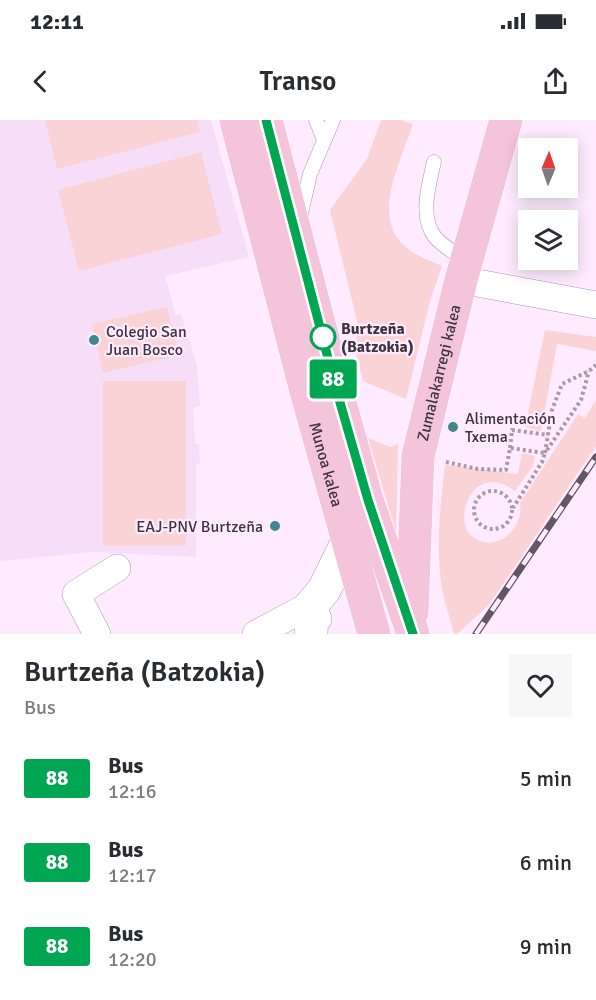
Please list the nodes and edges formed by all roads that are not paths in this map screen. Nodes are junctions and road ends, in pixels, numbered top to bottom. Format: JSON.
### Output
{"nodes":[{"id":1,"x":236,"y":120,"type":"edge"},
{"id":2,"x":266,"y":120,"type":"edge"},
{"id":3,"x":316,"y":120,"type":"edge"},
{"id":4,"x":333,"y":120,"type":"edge"},
{"id":5,"x":506,"y":120,"type":"edge"},
{"id":6,"x":324,"y":140,"type":"junction"},
{"id":7,"x":434,"y":162,"type":"dead end"},
{"id":8,"x":296,"y":235,"type":"junction"},
{"id":9,"x":464,"y":271,"type":"junction"},
{"id":10,"x":596,"y":305,"type":"edge"},
{"id":11,"x":347,"y":543,"type":"junction"},
{"id":12,"x":117,"y":568,"type":"dead end"},
{"id":13,"x":312,"y":619,"type":"edge"},
{"id":14,"x":412,"y":633,"type":"edge"},
{"id":15,"x":97,"y":634,"type":"edge"},
{"id":16,"x":256,"y":634,"type":"edge"},
{"id":17,"x":324,"y":634,"type":"edge"},
{"id":18,"x":374,"y":634,"type":"edge"}],
"edges":[{"from":1,"to":11,"type":"main road","name":"Munoa kalea"},
{"from":2,"to":8,"type":"main road","name":"Munoa kalea"},
{"from":3,"to":6,"type":"lane"},
{"from":4,"to":6,"type":"lane"},
{"from":5,"to":9,"type":"main road","name":"Zumalakarregi kalea"},
{"from":6,"to":8,"type":"lane"},
{"from":7,"to":9,"type":"lane"},
{"from":8,"to":14,"type":"main road","name":"Munoa kalea"},
{"from":9,"to":10,"type":"street"},
{"from":9,"to":14,"type":"main road","name":"Zumalakarregi kalea"},
{"from":11,"to":13,"type":"street"},
{"from":11,"to":18,"type":"main road","name":"Munoa kalea"},
{"from":12,"to":15,"type":"street"},
{"from":13,"to":16,"type":"street"},
{"from":13,"to":17,"type":"street"}]}
